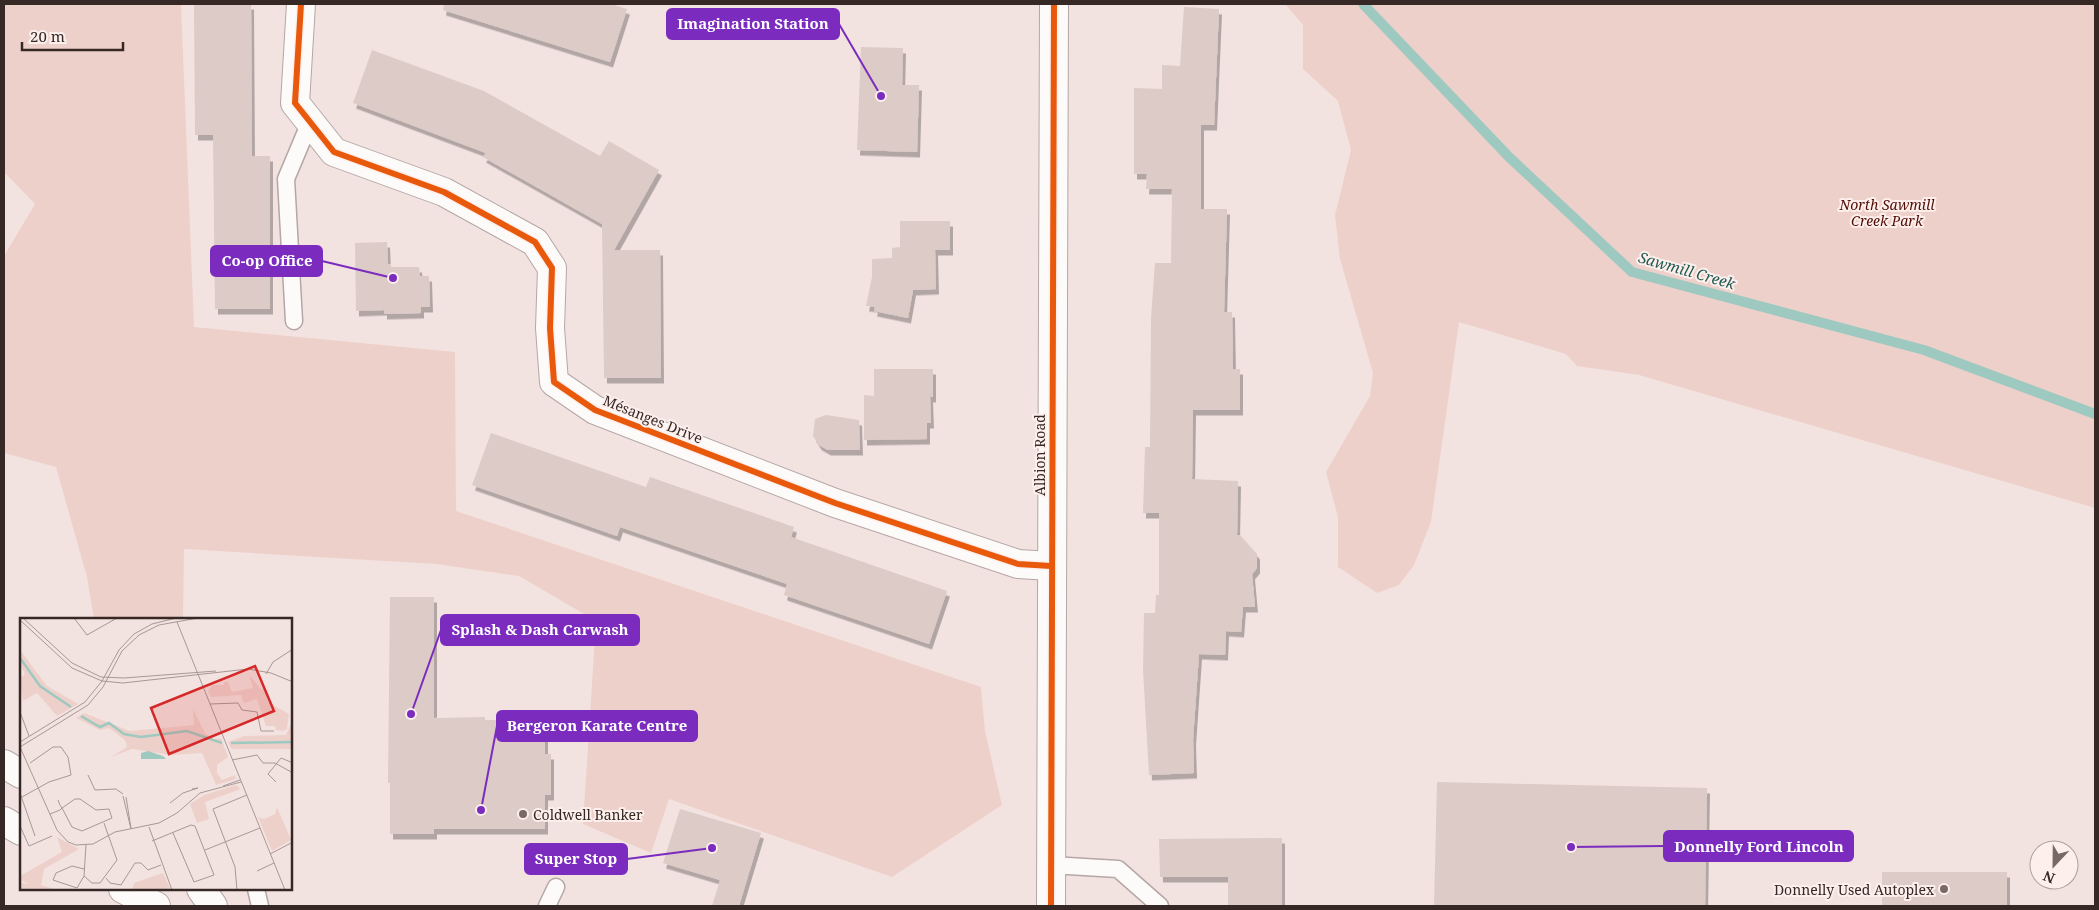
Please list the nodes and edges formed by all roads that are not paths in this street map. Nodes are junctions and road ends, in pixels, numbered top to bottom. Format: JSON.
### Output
{"nodes":[{"id":1,"x":301,"y":4,"type":"edge"},
{"id":2,"x":1054,"y":4,"type":"edge"},
{"id":3,"x":310,"y":122,"type":"junction"},
{"id":4,"x":294,"y":321,"type":"dead end"},
{"id":5,"x":1050,"y":566,"type":"junction"},
{"id":6,"x":4,"y":764,"type":"edge"},
{"id":7,"x":20,"y":773,"type":"edge"},
{"id":8,"x":4,"y":821,"type":"edge"},
{"id":9,"x":20,"y":830,"type":"edge"},
{"id":10,"x":1051,"y":865,"type":"junction"},
{"id":11,"x":556,"y":887,"type":"dead end"},
{"id":12,"x":125,"y":890,"type":"edge"},
{"id":13,"x":202,"y":890,"type":"edge"},
{"id":14,"x":256,"y":890,"type":"edge"},
{"id":15,"x":156,"y":906,"type":"edge"},
{"id":16,"x":213,"y":906,"type":"edge"},
{"id":17,"x":260,"y":906,"type":"edge"},
{"id":18,"x":547,"y":906,"type":"edge"},
{"id":19,"x":1051,"y":906,"type":"edge"},
{"id":20,"x":1160,"y":906,"type":"edge"}],
"edges":[{"from":1,"to":3,"type":"street","name":"Mésanges Drive"},
{"from":2,"to":5,"type":"street","name":"Albion Road"},
{"from":3,"to":4,"type":"lane"},
{"from":3,"to":5,"type":"street","name":"Mésanges Drive"},
{"from":5,"to":10,"type":"street","name":"Albion Road"},
{"from":6,"to":7,"type":"street"},
{"from":8,"to":9,"type":"street"},
{"from":10,"to":19,"type":"street","name":"Albion Road"},
{"from":10,"to":20,"type":"lane"},
{"from":11,"to":18,"type":"lane"},
{"from":12,"to":15,"type":"street"},
{"from":13,"to":16,"type":"street"},
{"from":14,"to":17,"type":"lane"}]}
